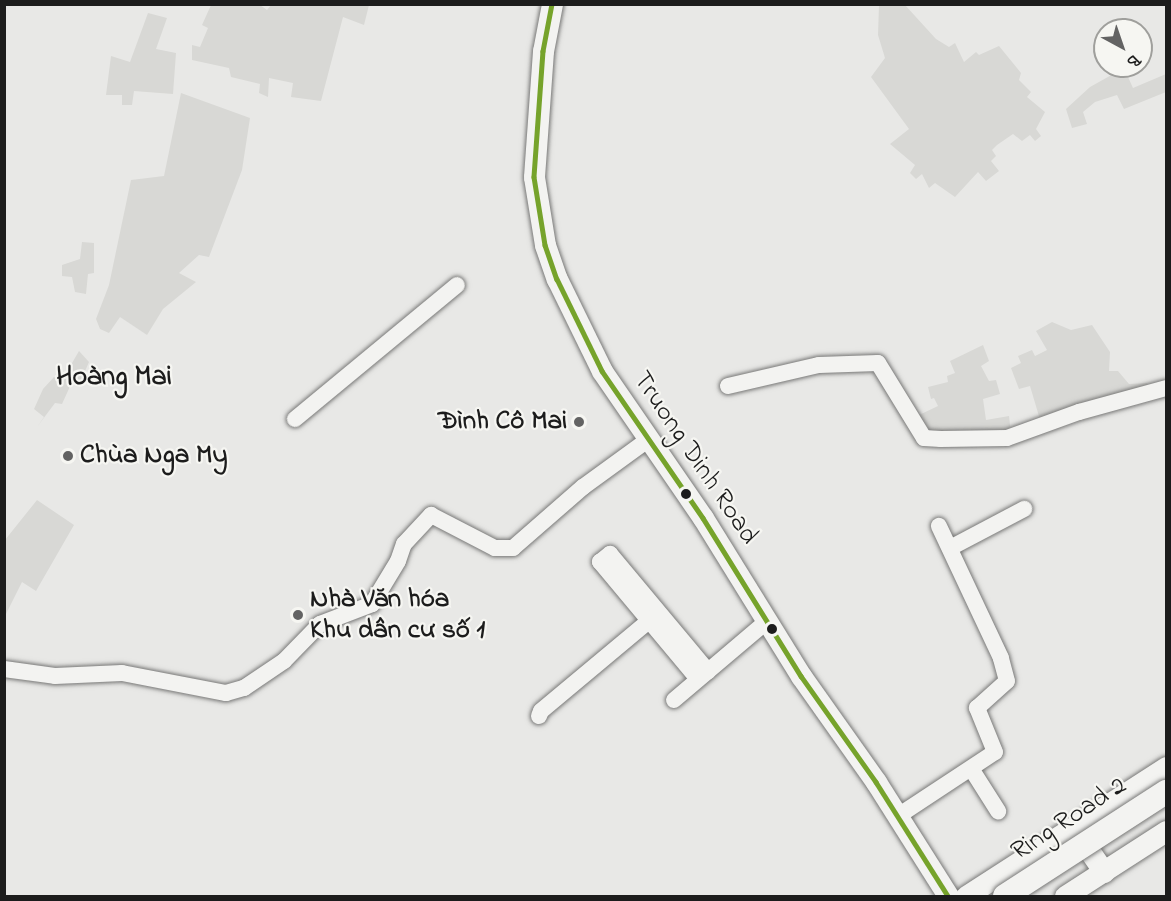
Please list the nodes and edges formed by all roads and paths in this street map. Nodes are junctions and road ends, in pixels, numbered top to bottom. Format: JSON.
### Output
{"nodes":[{"id":1,"x":552,"y":4,"type":"edge"},
{"id":2,"x":457,"y":285,"type":"dead end"},
{"id":3,"x":728,"y":386,"type":"dead end"},
{"id":4,"x":1167,"y":388,"type":"edge"},
{"id":5,"x":296,"y":420,"type":"dead end"},
{"id":6,"x":650,"y":439,"type":"junction"},
{"id":7,"x":1024,"y":509,"type":"dead end"},
{"id":8,"x":939,"y":526,"type":"dead end"},
{"id":9,"x":950,"y":548,"type":"junction"},
{"id":10,"x":767,"y":621,"type":"junction"},
{"id":11,"x":4,"y":669,"type":"edge"},
{"id":12,"x":703,"y":675,"type":"junction"},
{"id":13,"x":674,"y":700,"type":"dead end"},
{"id":14,"x":539,"y":716,"type":"dead end"},
{"id":15,"x":1167,"y":767,"type":"edge"},
{"id":16,"x":972,"y":770,"type":"junction"},
{"id":17,"x":1167,"y":792,"type":"edge"},
{"id":18,"x":998,"y":811,"type":"dead end"},
{"id":19,"x":1167,"y":811,"type":"edge"},
{"id":20,"x":898,"y":816,"type":"junction"},
{"id":21,"x":1073,"y":827,"type":"junction"},
{"id":22,"x":1167,"y":831,"type":"edge"},
{"id":23,"x":1104,"y":872,"type":"junction"},
{"id":24,"x":948,"y":897,"type":"edge"},
{"id":25,"x":966,"y":897,"type":"edge"},
{"id":26,"x":1005,"y":897,"type":"edge"},
{"id":27,"x":1034,"y":897,"type":"edge"},
{"id":28,"x":1065,"y":897,"type":"edge"}],
"edges":[{"from":1,"to":6,"type":"main road","name":"Truong Dinh Road"},
{"from":2,"to":5,"type":"street"},
{"from":3,"to":4,"type":"street"},
{"from":6,"to":10,"type":"main road","name":"Truong Dinh Road"},
{"from":6,"to":11,"type":"street"},
{"from":7,"to":9,"type":"street"},
{"from":8,"to":9,"type":"street"},
{"from":9,"to":16,"type":"street"},
{"from":10,"to":12,"type":"street"},
{"from":10,"to":20,"type":"main road","name":"Truong Dinh Road"},
{"from":12,"to":13,"type":"street"},
{"from":12,"to":14,"type":"street"},
{"from":15,"to":21,"type":"main road"},
{"from":16,"to":18,"type":"street"},
{"from":16,"to":20,"type":"street"},
{"from":17,"to":26,"type":"highway","name":"Ring Road 2","bridge":true},
{"from":19,"to":27,"type":"highway","name":"Ring Road 2"},
{"from":20,"to":24,"type":"main road","name":"Truong Dinh Road"},
{"from":21,"to":23,"type":"main road"},
{"from":21,"to":25,"type":"main road"},
{"from":22,"to":23,"type":"main road"},
{"from":23,"to":28,"type":"main road"}]}
